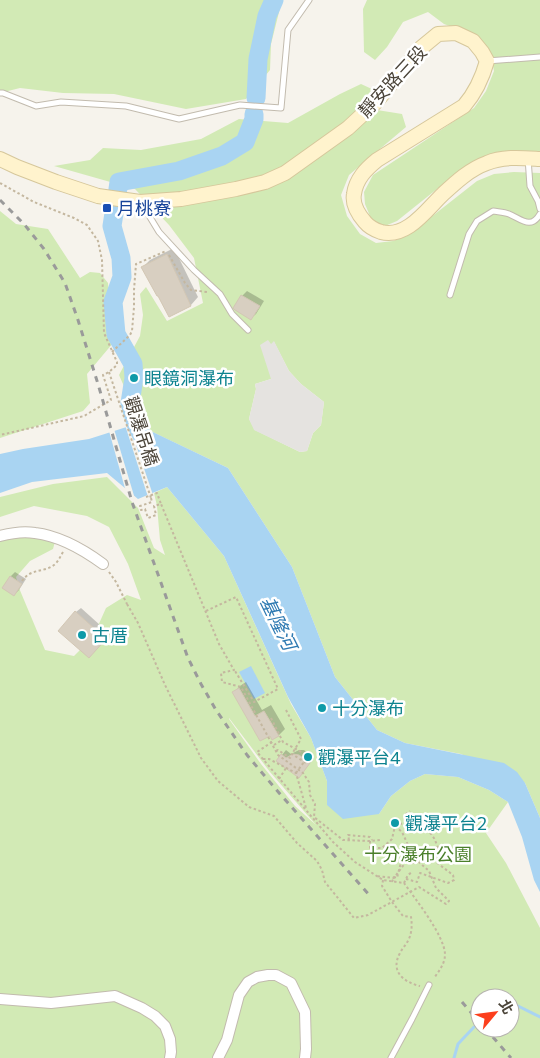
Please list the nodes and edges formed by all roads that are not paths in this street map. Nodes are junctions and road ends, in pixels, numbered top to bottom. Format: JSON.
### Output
{"nodes":[{"id":1,"x":309,"y":0,"type":"edge"},
{"id":2,"x":540,"y":57,"type":"edge"},
{"id":3,"x":487,"y":61,"type":"junction"},
{"id":4,"x":0,"y":94,"type":"edge"},
{"id":5,"x":534,"y":158,"type":"edge"},
{"id":6,"x":0,"y":159,"type":"edge"},
{"id":7,"x":140,"y":202,"type":"junction"},
{"id":8,"x":540,"y":209,"type":"edge"},
{"id":9,"x":540,"y":214,"type":"edge"},
{"id":10,"x":450,"y":295,"type":"dead end"},
{"id":11,"x":248,"y":330,"type":"dead end"},
{"id":12,"x":0,"y":536,"type":"edge"},
{"id":13,"x":104,"y":564,"type":"road end"},
{"id":14,"x":429,"y":985,"type":"road end"},
{"id":15,"x":0,"y":999,"type":"edge"},
{"id":16,"x":170,"y":1058,"type":"edge"},
{"id":17,"x":218,"y":1058,"type":"edge"},
{"id":18,"x":305,"y":1058,"type":"edge"},
{"id":19,"x":391,"y":1058,"type":"edge"}],
"edges":[{"from":1,"to":4,"type":"lane"},
{"from":2,"to":3,"type":"lane"},
{"from":3,"to":5,"type":"main road"},
{"from":3,"to":7,"type":"main road","name":"靜安路三段"},
{"from":5,"to":8,"type":"lane"},
{"from":6,"to":7,"type":"main road","name":"靜安路三段"},
{"from":7,"to":11,"type":"lane"},
{"from":9,"to":10,"type":"lane"},
{"from":12,"to":13,"type":"street"},
{"from":14,"to":19,"type":"lane"},
{"from":15,"to":16,"type":"street"},
{"from":17,"to":18,"type":"street"}]}
